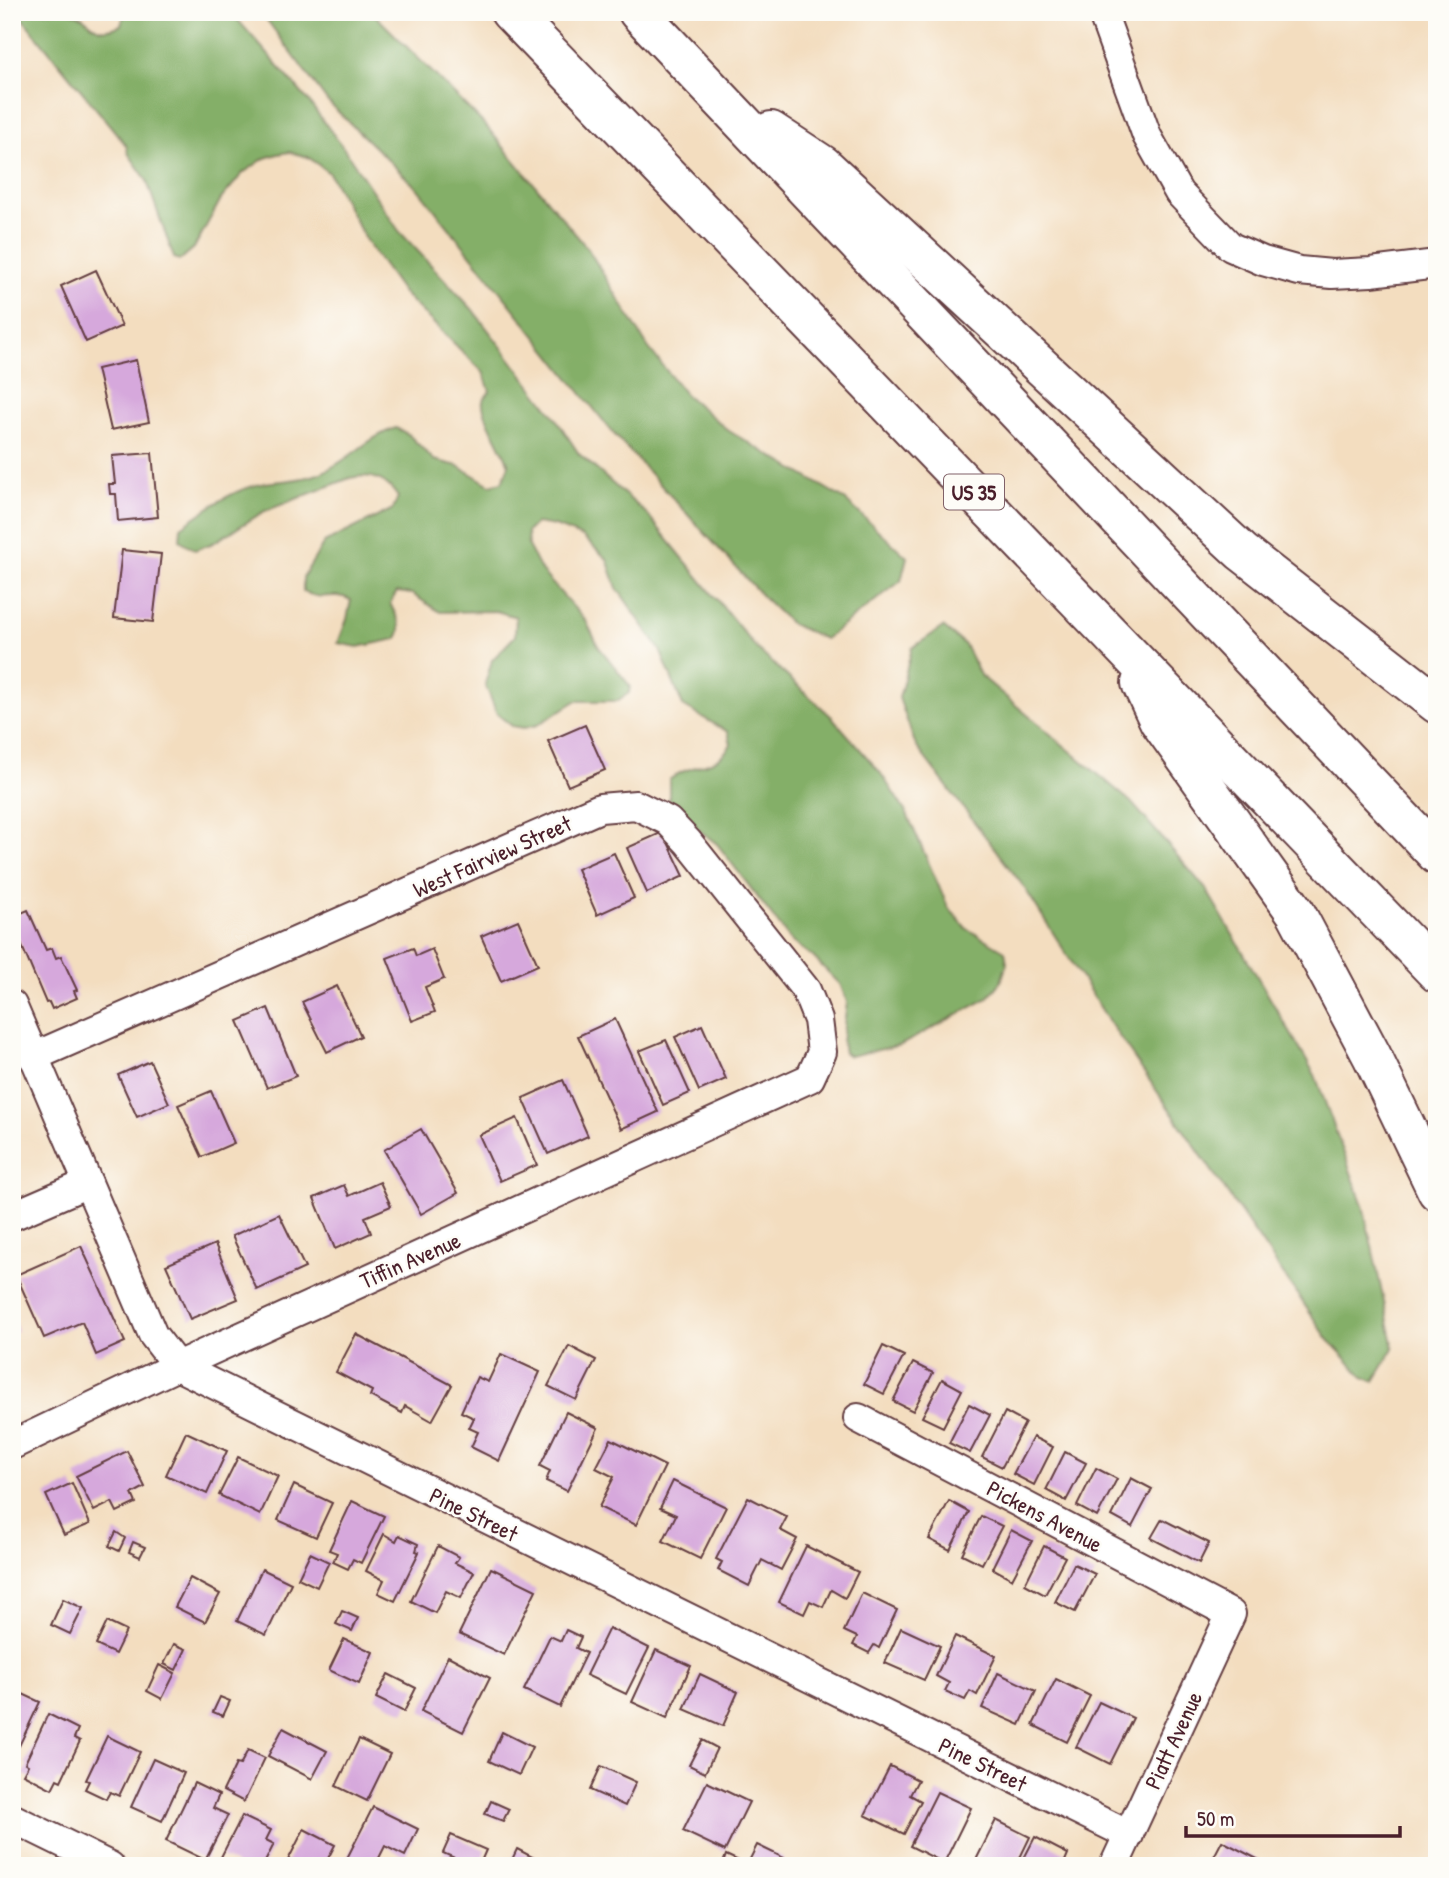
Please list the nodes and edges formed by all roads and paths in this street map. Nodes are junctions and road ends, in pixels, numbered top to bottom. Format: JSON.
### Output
{"nodes":[{"id":1,"x":510,"y":12,"type":"edge"},
{"id":2,"x":638,"y":12,"type":"edge"},
{"id":3,"x":1102,"y":12,"type":"edge"},
{"id":4,"x":718,"y":97,"type":"junction"},
{"id":5,"x":1437,"y":264,"type":"edge"},
{"id":6,"x":1123,"y":647,"type":"junction"},
{"id":7,"x":1437,"y":704,"type":"edge"},
{"id":8,"x":1437,"y":855,"type":"edge"},
{"id":9,"x":1437,"y":973,"type":"edge"},
{"id":10,"x":12,"y":1005,"type":"edge"},
{"id":11,"x":33,"y":1057,"type":"junction"},
{"id":12,"x":810,"y":1078,"type":"joint"},
{"id":13,"x":88,"y":1183,"type":"junction"},
{"id":14,"x":1437,"y":1191,"type":"edge"},
{"id":15,"x":12,"y":1216,"type":"edge"},
{"id":16,"x":177,"y":1366,"type":"junction"},
{"id":17,"x":858,"y":1418,"type":"dead end"},
{"id":18,"x":12,"y":1445,"type":"edge"},
{"id":19,"x":1231,"y":1614,"type":"joint"},
{"id":20,"x":12,"y":1818,"type":"edge"},
{"id":21,"x":1129,"y":1835,"type":"junction"},
{"id":22,"x":110,"y":1866,"type":"edge"},
{"id":23,"x":1114,"y":1866,"type":"edge"}],
"edges":[{"from":1,"to":6,"type":"highway","number":"US 35"},
{"from":2,"to":4,"type":"highway"},
{"from":3,"to":5,"type":"street"},
{"from":4,"to":7,"type":"highway"},
{"from":4,"to":8,"type":"highway"},
{"from":6,"to":9,"type":"highway","number":"US 35"},
{"from":6,"to":14,"type":"highway"},
{"from":10,"to":11,"type":"street","name":"Pine Street"},
{"from":11,"to":12,"type":"street","name":"West Fairview Street"},
{"from":11,"to":13,"type":"street","name":"Pine Street"},
{"from":12,"to":16,"type":"street","name":"Tiffin Avenue"},
{"from":13,"to":15,"type":"street"},
{"from":13,"to":16,"type":"street","name":"Pine Street"},
{"from":16,"to":18,"type":"street","name":"Tiffin Avenue"},
{"from":16,"to":21,"type":"street","name":"Pine Street"},
{"from":17,"to":19,"type":"street","name":"Pickens Avenue"},
{"from":19,"to":21,"type":"street","name":"Piatt Avenue"},
{"from":20,"to":22,"type":"street"},
{"from":21,"to":23,"type":"street","name":"Piatt Avenue"}]}
